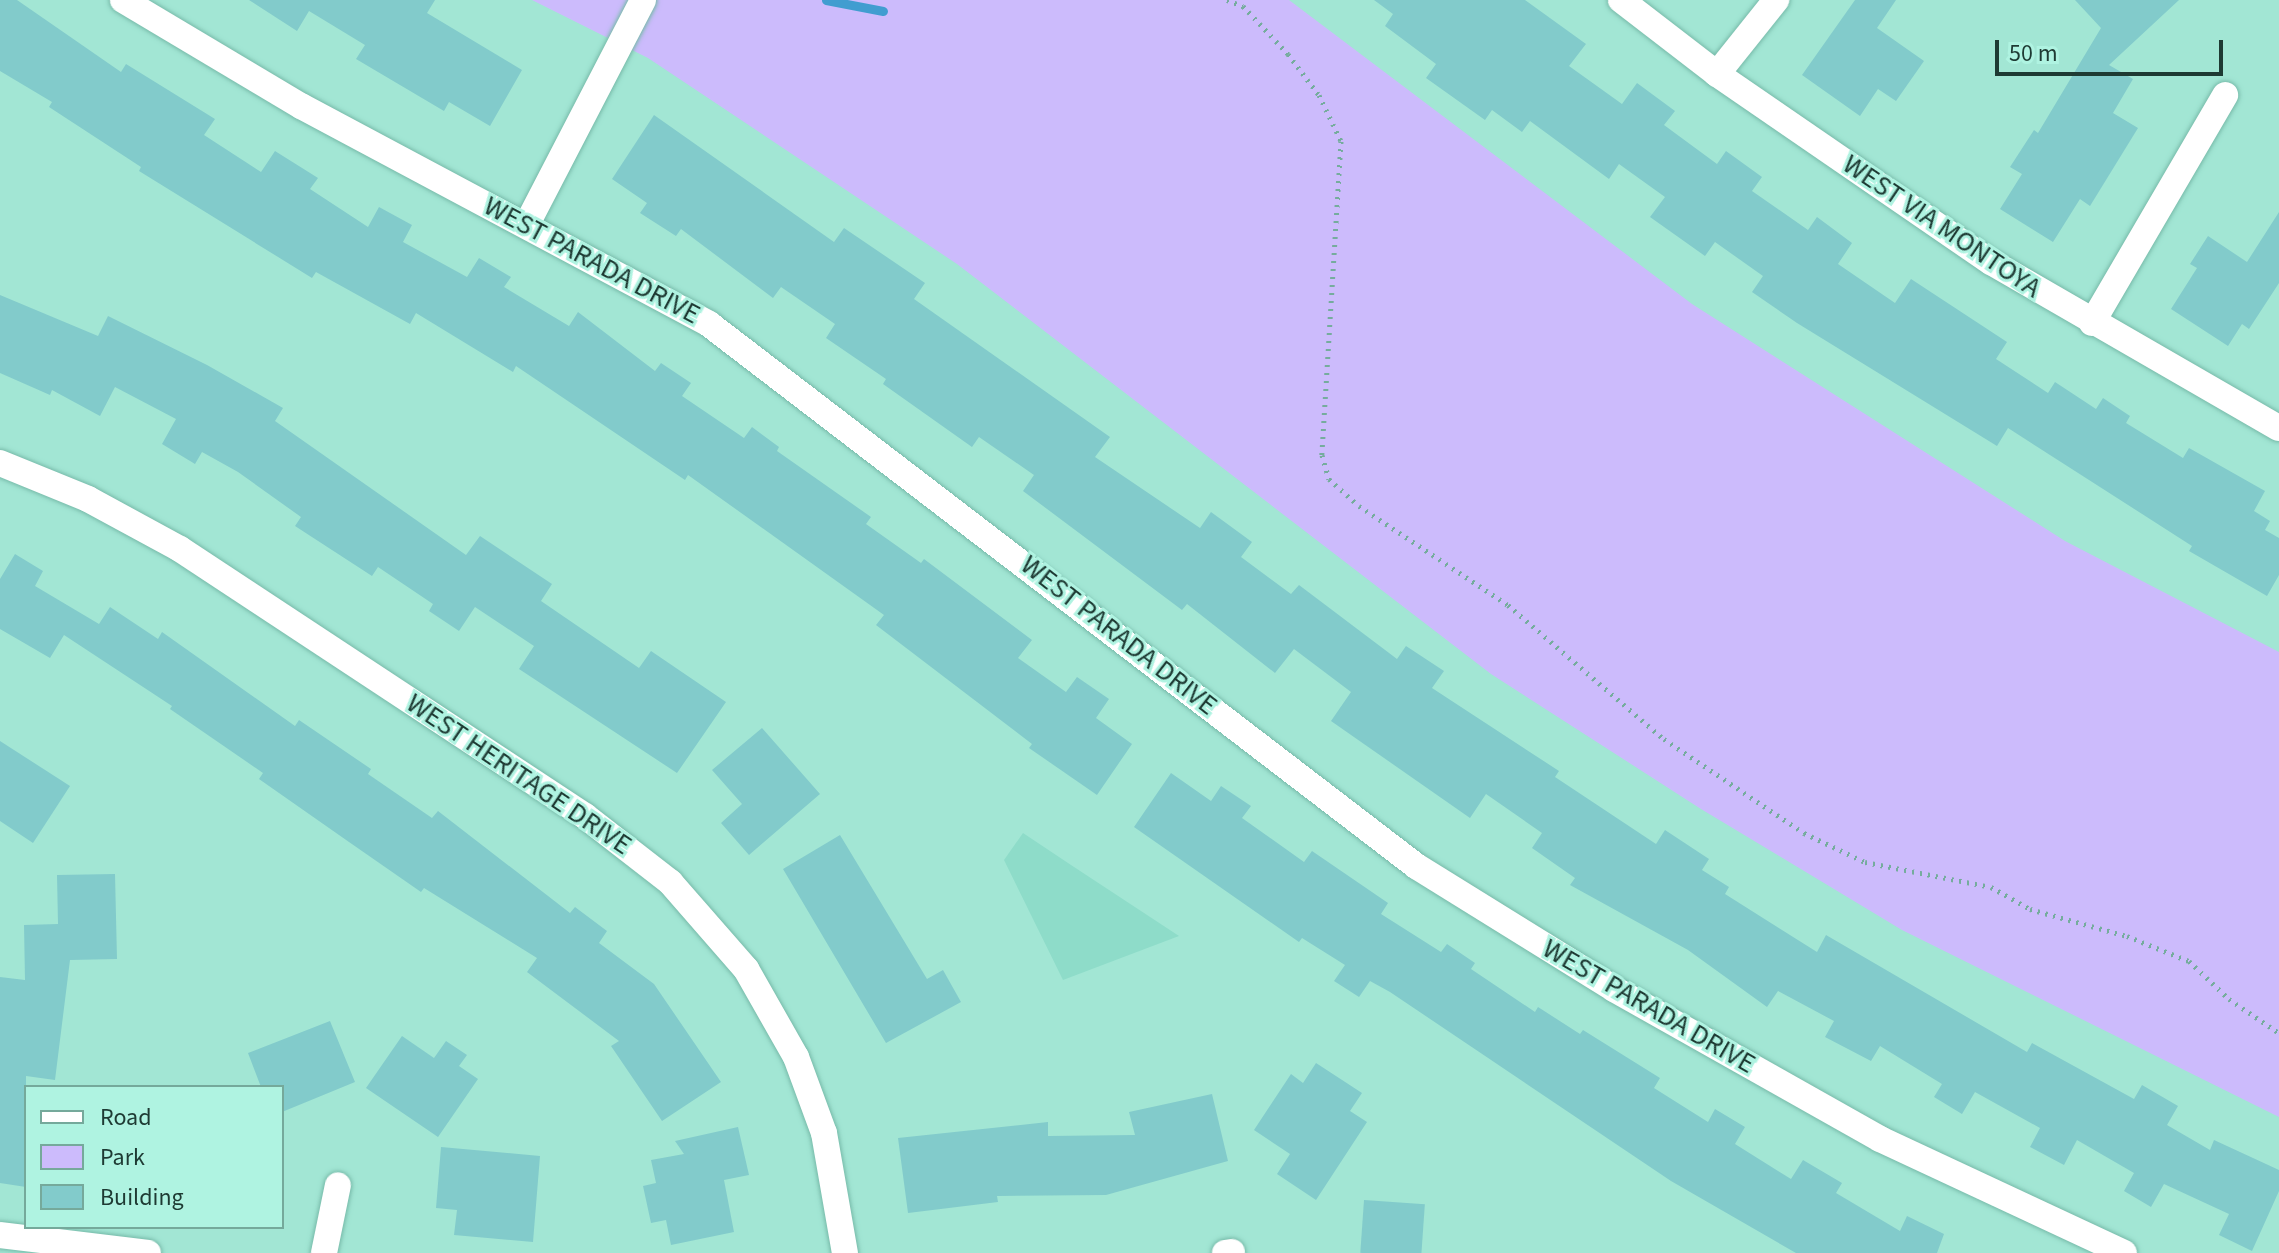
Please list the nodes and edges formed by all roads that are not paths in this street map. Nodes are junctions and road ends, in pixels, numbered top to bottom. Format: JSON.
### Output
{"nodes":[{"id":1,"x":123,"y":0,"type":"edge"},
{"id":2,"x":643,"y":0,"type":"edge"},
{"id":3,"x":1621,"y":0,"type":"edge"},
{"id":4,"x":1776,"y":0,"type":"edge"},
{"id":5,"x":1717,"y":74,"type":"junction"},
{"id":6,"x":2225,"y":95,"type":"dead end"},
{"id":7,"x":527,"y":224,"type":"junction"},
{"id":8,"x":2092,"y":323,"type":"junction"},
{"id":9,"x":2279,"y":428,"type":"edge"},
{"id":10,"x":0,"y":463,"type":"edge"},
{"id":11,"x":338,"y":1185,"type":"dead end"},
{"id":12,"x":0,"y":1235,"type":"edge"},
{"id":13,"x":1232,"y":1252,"type":"edge"},
{"id":14,"x":148,"y":1253,"type":"edge"},
{"id":15,"x":324,"y":1253,"type":"edge"},
{"id":16,"x":845,"y":1253,"type":"edge"},
{"id":17,"x":1225,"y":1253,"type":"edge"},
{"id":18,"x":2124,"y":1253,"type":"edge"}],
"edges":[{"from":1,"to":7,"type":"street","name":"WEST PARADA DRIVE"},
{"from":2,"to":7,"type":"street"},
{"from":3,"to":5,"type":"street","name":"WEST VIA MONTOYA"},
{"from":4,"to":5,"type":"street"},
{"from":5,"to":8,"type":"street","name":"WEST VIA MONTOYA"},
{"from":6,"to":8,"type":"street"},
{"from":7,"to":18,"type":"street","name":"WEST PARADA DRIVE"},
{"from":8,"to":9,"type":"street","name":"WEST VIA MONTOYA"},
{"from":10,"to":16,"type":"street","name":"WEST HERITAGE DRIVE"},
{"from":11,"to":15,"type":"street"},
{"from":12,"to":14,"type":"street"},
{"from":13,"to":17,"type":"street"}]}
